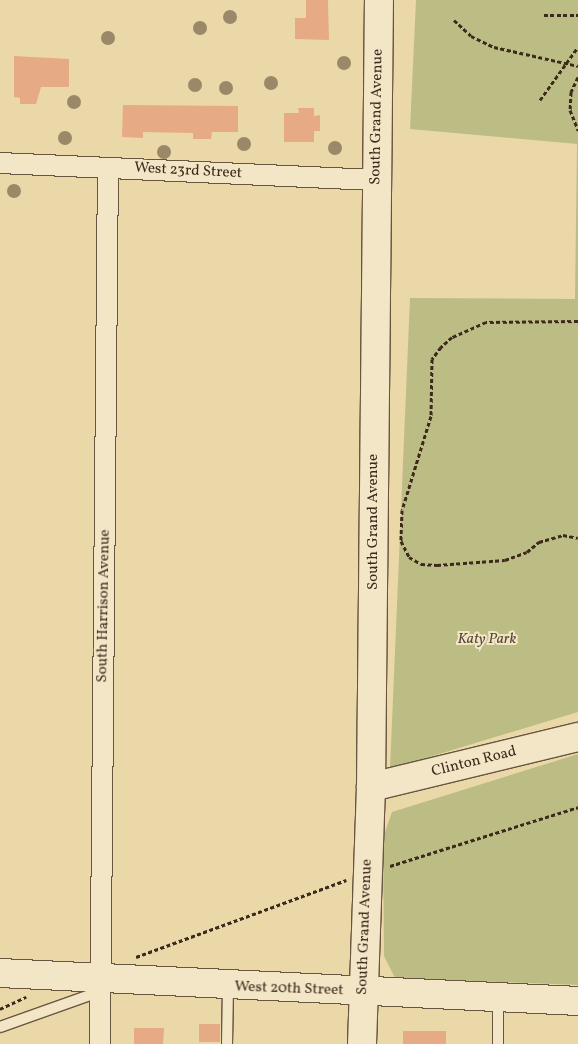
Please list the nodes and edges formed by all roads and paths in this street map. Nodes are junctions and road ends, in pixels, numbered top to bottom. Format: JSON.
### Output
{"nodes":[{"id":1,"x":378,"y":0,"type":"edge"},
{"id":2,"x":544,"y":15,"type":"dead end"},
{"id":3,"x":578,"y":15,"type":"edge"},
{"id":4,"x":454,"y":20,"type":"dead end"},
{"id":5,"x":578,"y":47,"type":"edge"},
{"id":6,"x":567,"y":61,"type":"junction"},
{"id":7,"x":578,"y":66,"type":"edge"},
{"id":8,"x":578,"y":76,"type":"edge"},
{"id":9,"x":540,"y":100,"type":"dead end"},
{"id":10,"x":578,"y":130,"type":"edge"},
{"id":11,"x":0,"y":163,"type":"edge"},
{"id":12,"x":108,"y":168,"type":"junction"},
{"id":13,"x":376,"y":180,"type":"junction"},
{"id":14,"x":578,"y":321,"type":"edge"},
{"id":15,"x":578,"y":538,"type":"edge"},
{"id":16,"x":578,"y":737,"type":"edge"},
{"id":17,"x":371,"y":787,"type":"junction"},
{"id":18,"x":578,"y":807,"type":"edge"},
{"id":19,"x":367,"y":874,"type":"junction"},
{"id":20,"x":0,"y":973,"type":"edge"},
{"id":21,"x":101,"y":980,"type":"junction"},
{"id":22,"x":228,"y":986,"type":"junction"},
{"id":23,"x":36,"y":992,"type":"dead end"},
{"id":24,"x":362,"y":992,"type":"junction"},
{"id":25,"x":498,"y":998,"type":"junction"},
{"id":26,"x":578,"y":1001,"type":"edge"},
{"id":27,"x":0,"y":1009,"type":"edge"},
{"id":28,"x":0,"y":1027,"type":"edge"},
{"id":29,"x":100,"y":1044,"type":"edge"},
{"id":30,"x":227,"y":1044,"type":"edge"},
{"id":31,"x":362,"y":1044,"type":"edge"},
{"id":32,"x":498,"y":1044,"type":"edge"}],
"edges":[{"from":1,"to":13,"type":"street","name":"South Grand Avenue"},
{"from":2,"to":3,"type":"path"},
{"from":4,"to":6,"type":"path"},
{"from":5,"to":6,"type":"path"},
{"from":6,"to":7,"type":"path"},
{"from":6,"to":9,"type":"path"},
{"from":8,"to":10,"type":"path"},
{"from":11,"to":12,"type":"street","name":"West 23rd Street"},
{"from":12,"to":13,"type":"street","name":"West 23rd Street"},
{"from":12,"to":21,"type":"street","name":"South Harrison Avenue"},
{"from":13,"to":17,"type":"street","name":"South Grand Avenue"},
{"from":14,"to":15,"type":"path"},
{"from":16,"to":17,"type":"street","name":"Clinton Road"},
{"from":17,"to":19,"type":"street","name":"South Grand Avenue"},
{"from":18,"to":19,"type":"path"},
{"from":19,"to":21,"type":"path"},
{"from":19,"to":24,"type":"street","name":"South Grand Avenue"},
{"from":20,"to":21,"type":"street","name":"West 20th Street"},
{"from":21,"to":22,"type":"street","name":"West 20th Street"},
{"from":21,"to":28,"type":"lane"},
{"from":21,"to":29,"type":"street","name":"South Harrison Avenue"},
{"from":22,"to":24,"type":"street","name":"West 20th Street"},
{"from":22,"to":30,"type":"lane"},
{"from":23,"to":27,"type":"path"},
{"from":24,"to":25,"type":"street","name":"West 20th Street"},
{"from":24,"to":31,"type":"street","name":"South Grand Avenue"},
{"from":25,"to":26,"type":"street","name":"West 20th Street"},
{"from":25,"to":32,"type":"lane"}]}
